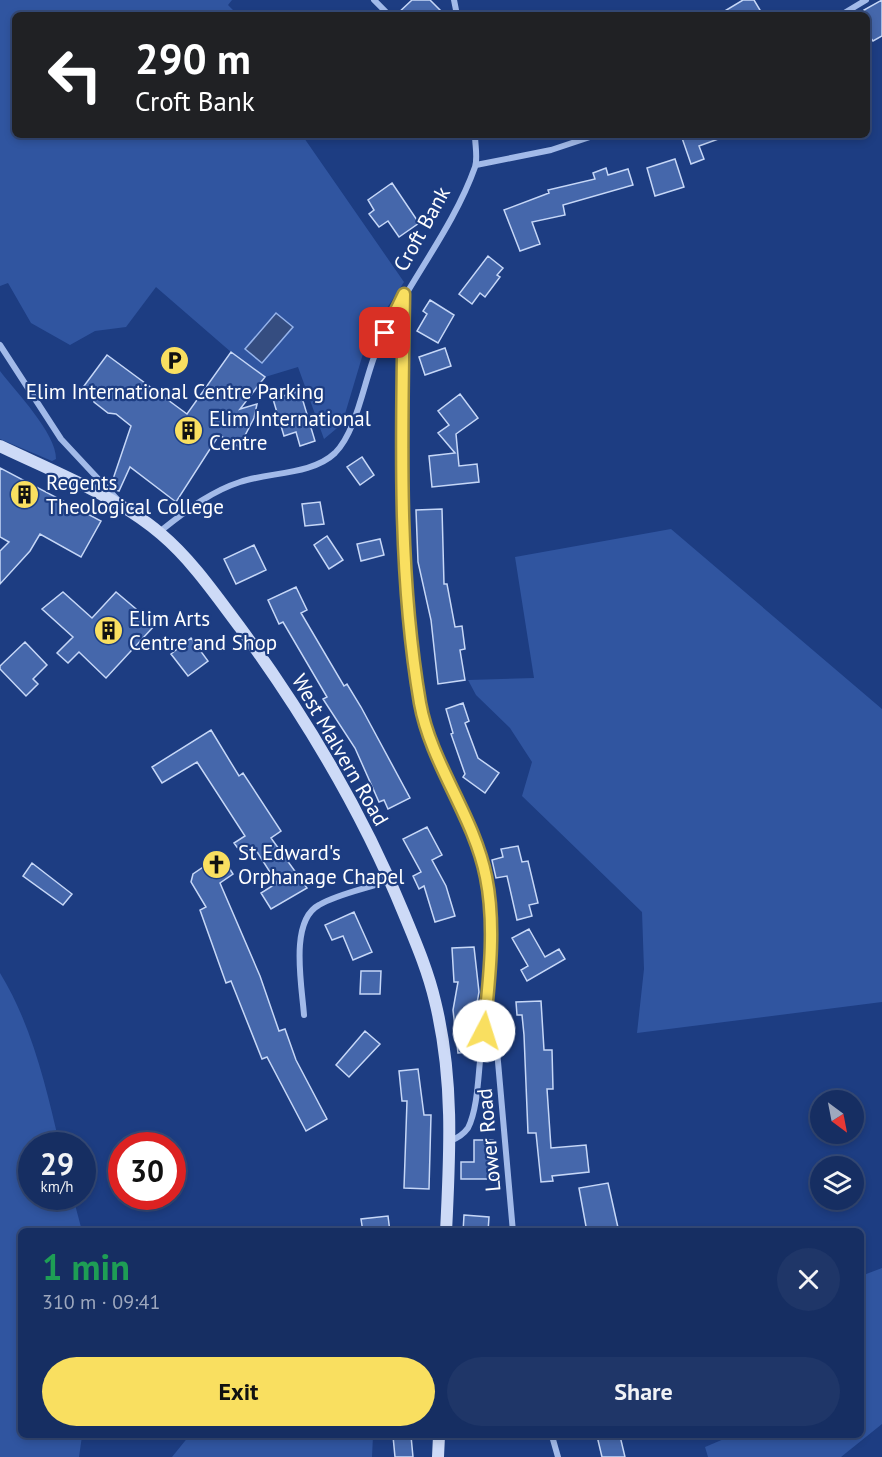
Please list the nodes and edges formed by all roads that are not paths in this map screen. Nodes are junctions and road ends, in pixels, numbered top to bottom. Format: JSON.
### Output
{"nodes":[{"id":1,"x":374,"y":0,"type":"edge"},
{"id":2,"x":865,"y":1,"type":"edge"},
{"id":3,"x":386,"y":12,"type":"edge"},
{"id":4,"x":846,"y":12,"type":"edge"},
{"id":5,"x":475,"y":138,"type":"edge"},
{"id":6,"x":587,"y":138,"type":"edge"},
{"id":7,"x":476,"y":165,"type":"junction"},
{"id":8,"x":404,"y":294,"type":"junction"},
{"id":9,"x":0,"y":345,"type":"edge"},
{"id":10,"x":0,"y":446,"type":"edge"},
{"id":11,"x":130,"y":514,"type":"junction"},
{"id":12,"x":159,"y":532,"type":"junction"},
{"id":13,"x":390,"y":880,"type":"junction"},
{"id":14,"x":486,"y":1012,"type":"junction"},
{"id":15,"x":304,"y":1015,"type":"dead end"},
{"id":16,"x":450,"y":1141,"type":"junction"},
{"id":17,"x":446,"y":1228,"type":"edge"},
{"id":18,"x":513,"y":1228,"type":"edge"},
{"id":19,"x":439,"y":1438,"type":"edge"},
{"id":20,"x":553,"y":1438,"type":"edge"},
{"id":21,"x":438,"y":1457,"type":"edge"},
{"id":22,"x":558,"y":1457,"type":"edge"}],
"edges":[{"from":1,"to":3,"type":"street"},
{"from":2,"to":4,"type":"street"},
{"from":5,"to":7,"type":"street","name":"Croft Bank"},
{"from":6,"to":7,"type":"street"},
{"from":7,"to":8,"type":"street","name":"Croft Bank"},
{"from":8,"to":12,"type":"street","name":"Croft Bank"},
{"from":8,"to":14,"type":"street"},
{"from":9,"to":11,"type":"street"},
{"from":10,"to":11,"type":"main road","name":"West Malvern Road"},
{"from":11,"to":12,"type":"main road","name":"West Malvern Road"},
{"from":12,"to":13,"type":"main road","name":"West Malvern Road"},
{"from":13,"to":15,"type":"street"},
{"from":13,"to":16,"type":"main road","name":"West Malvern Road"},
{"from":14,"to":16,"type":"street"},
{"from":14,"to":18,"type":"street","name":"Lower Road"},
{"from":16,"to":17,"type":"main road","name":"West Malvern Road"},
{"from":19,"to":21,"type":"main road"},
{"from":20,"to":22,"type":"street"}]}
